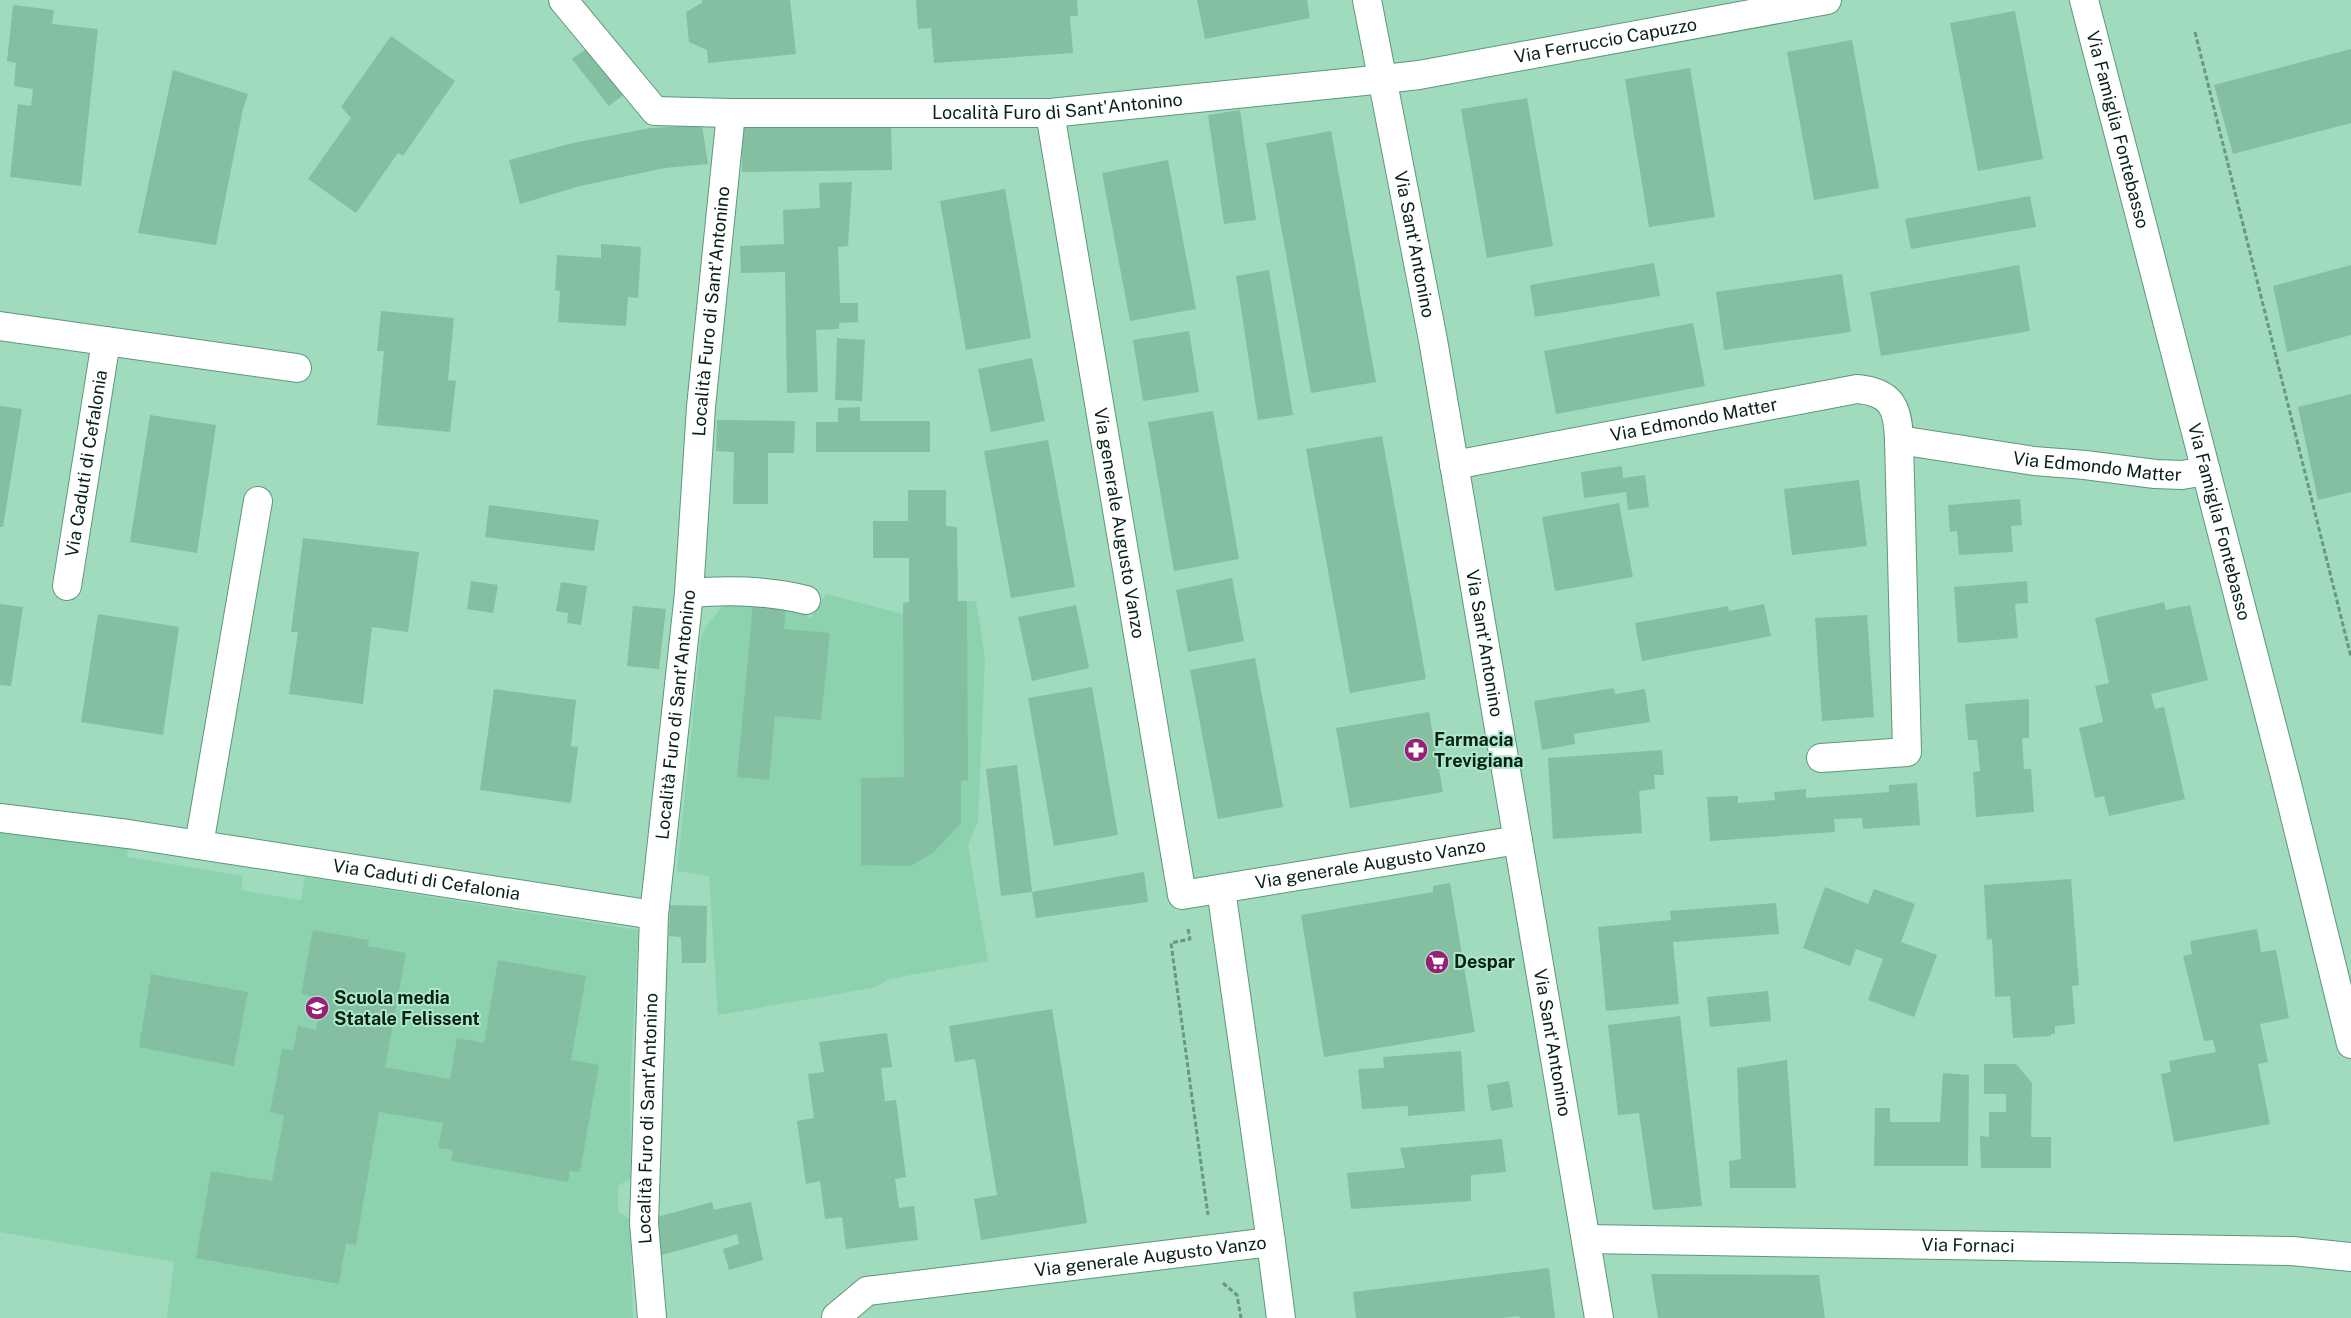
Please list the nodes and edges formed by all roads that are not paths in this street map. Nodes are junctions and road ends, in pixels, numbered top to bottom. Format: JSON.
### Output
{"nodes":[{"id":1,"x":563,"y":0,"type":"edge"},
{"id":2,"x":1367,"y":0,"type":"edge"},
{"id":3,"x":1828,"y":0,"type":"edge"},
{"id":4,"x":2084,"y":0,"type":"edge"},
{"id":5,"x":1384,"y":79,"type":"junction"},
{"id":6,"x":731,"y":113,"type":"junction"},
{"id":7,"x":1050,"y":113,"type":"junction"},
{"id":8,"x":0,"y":326,"type":"edge"},
{"id":9,"x":106,"y":341,"type":"junction"},
{"id":10,"x":297,"y":368,"type":"dead end"},
{"id":11,"x":1899,"y":440,"type":"junction"},
{"id":12,"x":1454,"y":465,"type":"junction"},
{"id":13,"x":2206,"y":471,"type":"junction"},
{"id":14,"x":258,"y":501,"type":"dead end"},
{"id":15,"x":67,"y":586,"type":"dead end"},
{"id":16,"x":688,"y":593,"type":"junction"},
{"id":17,"x":806,"y":600,"type":"dead end"},
{"id":18,"x":1821,"y":758,"type":"dead end"},
{"id":19,"x":0,"y":818,"type":"edge"},
{"id":20,"x":1518,"y":840,"type":"junction"},
{"id":21,"x":199,"y":845,"type":"junction"},
{"id":22,"x":1222,"y":889,"type":"junction"},
{"id":23,"x":654,"y":915,"type":"junction"},
{"id":24,"x":2351,"y":1044,"type":"edge"},
{"id":25,"x":1586,"y":1239,"type":"junction"},
{"id":26,"x":1271,"y":1242,"type":"junction"},
{"id":27,"x":2351,"y":1257,"type":"edge"},
{"id":28,"x":836,"y":1317,"type":"edge"},
{"id":29,"x":652,"y":1318,"type":"edge"},
{"id":30,"x":1280,"y":1318,"type":"edge"},
{"id":31,"x":1600,"y":1318,"type":"edge"}],
"edges":[{"from":1,"to":6,"type":"street","name":"Località Furo di Sant'Antonino"},
{"from":2,"to":5,"type":"street","name":"Via Sant'Antonino"},
{"from":3,"to":5,"type":"street","name":"Via Ferruccio Capuzzo"},
{"from":4,"to":13,"type":"street","name":"Via Famiglia Fontebasso"},
{"from":5,"to":7,"type":"street","name":"Località Furo di Sant'Antonino"},
{"from":5,"to":12,"type":"street","name":"Via Sant'Antonino"},
{"from":6,"to":7,"type":"street","name":"Località Furo di Sant'Antonino"},
{"from":6,"to":16,"type":"street","name":"Località Furo di Sant'Antonino"},
{"from":7,"to":22,"type":"street","name":"Via generale Augusto Vanzo"},
{"from":8,"to":9,"type":"street"},
{"from":9,"to":10,"type":"street"},
{"from":9,"to":15,"type":"street","name":"Via Caduti di Cefalonia"},
{"from":11,"to":12,"type":"street","name":"Via Edmondo Matter"},
{"from":11,"to":13,"type":"street","name":"Via Edmondo Matter"},
{"from":11,"to":18,"type":"street","name":"Via Edmondo Matter"},
{"from":12,"to":20,"type":"street","name":"Via Sant'Antonino"},
{"from":13,"to":24,"type":"street","name":"Via Famiglia Fontebasso"},
{"from":14,"to":21,"type":"street"},
{"from":16,"to":17,"type":"street"},
{"from":16,"to":23,"type":"street","name":"Località Furo di Sant'Antonino"},
{"from":19,"to":21,"type":"street","name":"Via Caduti di Cefalonia"},
{"from":20,"to":22,"type":"street","name":"Via generale Augusto Vanzo"},
{"from":20,"to":25,"type":"street","name":"Via Sant'Antonino"},
{"from":21,"to":23,"type":"street","name":"Via Caduti di Cefalonia"},
{"from":22,"to":26,"type":"street","name":"Via generale Augusto Vanzo"},
{"from":23,"to":29,"type":"street","name":"Località Furo di Sant'Antonino"},
{"from":25,"to":27,"type":"street","name":"Via Fornaci"},
{"from":25,"to":31,"type":"street","name":"Via Sant'Antonino"},
{"from":26,"to":28,"type":"street","name":"Via generale Augusto Vanzo"},
{"from":26,"to":30,"type":"street"}]}
